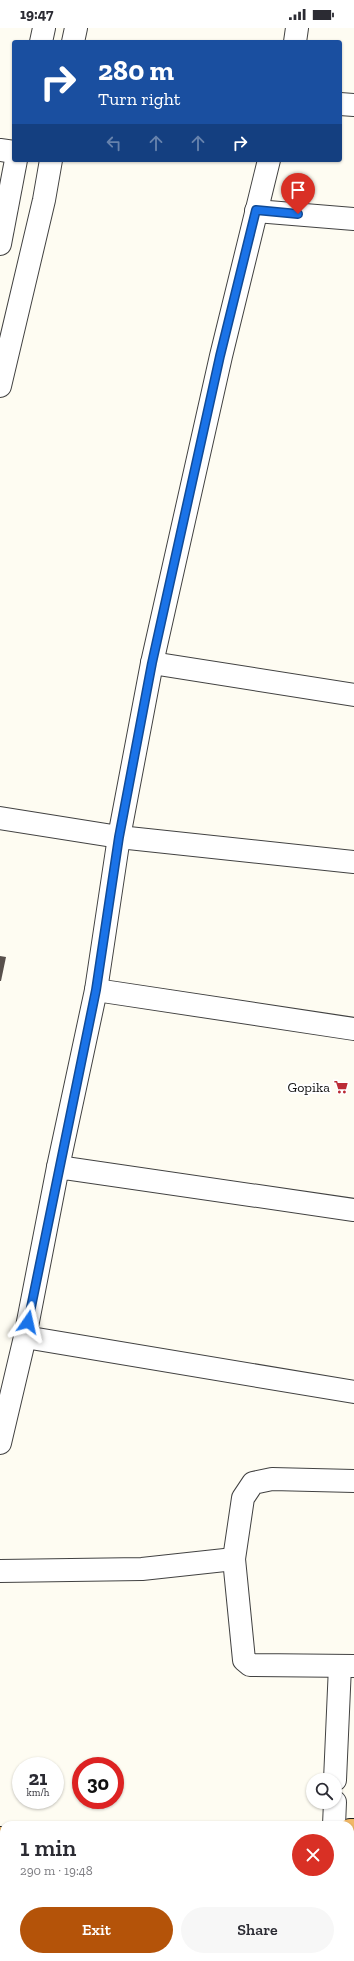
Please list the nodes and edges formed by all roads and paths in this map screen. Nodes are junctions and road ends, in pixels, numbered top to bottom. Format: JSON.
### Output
{"nodes":[{"id":1,"x":44,"y":28,"type":"edge"},
{"id":2,"x":76,"y":28,"type":"edge"},
{"id":3,"x":297,"y":28,"type":"edge"},
{"id":4,"x":41,"y":40,"type":"edge"},
{"id":5,"x":74,"y":40,"type":"edge"},
{"id":6,"x":295,"y":40,"type":"edge"},
{"id":7,"x":342,"y":104,"type":"edge"},
{"id":8,"x":354,"y":105,"type":"edge"},
{"id":9,"x":0,"y":150,"type":"edge"},
{"id":10,"x":12,"y":152,"type":"edge"},
{"id":11,"x":16,"y":162,"type":"edge"},
{"id":12,"x":51,"y":162,"type":"edge"},
{"id":13,"x":268,"y":162,"type":"edge"},
{"id":14,"x":256,"y":210,"type":"junction"},
{"id":15,"x":354,"y":219,"type":"edge"},
{"id":16,"x":0,"y":244,"type":"edge"},
{"id":17,"x":0,"y":386,"type":"edge"},
{"id":18,"x":152,"y":663,"type":"junction"},
{"id":19,"x":354,"y":695,"type":"edge"},
{"id":20,"x":0,"y":818,"type":"edge"},
{"id":21,"x":119,"y":837,"type":"junction"},
{"id":22,"x":354,"y":862,"type":"edge"},
{"id":23,"x":96,"y":990,"type":"junction"},
{"id":24,"x":354,"y":1028,"type":"edge"},
{"id":25,"x":58,"y":1167,"type":"junction"},
{"id":26,"x":354,"y":1210,"type":"edge"},
{"id":27,"x":24,"y":1337,"type":"junction"},
{"id":28,"x":354,"y":1392,"type":"edge"},
{"id":29,"x":0,"y":1443,"type":"edge"},
{"id":30,"x":354,"y":1481,"type":"edge"},
{"id":31,"x":234,"y":1559,"type":"junction"},
{"id":32,"x":0,"y":1571,"type":"edge"},
{"id":33,"x":347,"y":1666,"type":"edge"},
{"id":34,"x":336,"y":1773,"type":"edge"},
{"id":35,"x":334,"y":1809,"type":"edge"},
{"id":36,"x":334,"y":1821,"type":"edge"}],
"edges":[{"from":1,"to":4,"type":"street"},
{"from":2,"to":5,"type":"street"},
{"from":3,"to":6,"type":"street"},
{"from":7,"to":8,"type":"street"},
{"from":9,"to":10,"type":"street"},
{"from":11,"to":16,"type":"street"},
{"from":12,"to":17,"type":"street"},
{"from":13,"to":14,"type":"street"},
{"from":14,"to":15,"type":"street"},
{"from":14,"to":18,"type":"street"},
{"from":18,"to":19,"type":"street"},
{"from":18,"to":21,"type":"street"},
{"from":20,"to":21,"type":"street"},
{"from":21,"to":22,"type":"street"},
{"from":21,"to":23,"type":"street"},
{"from":23,"to":24,"type":"street"},
{"from":23,"to":25,"type":"street"},
{"from":25,"to":26,"type":"street"},
{"from":25,"to":27,"type":"street"},
{"from":27,"to":28,"type":"street"},
{"from":27,"to":29,"type":"street"},
{"from":30,"to":31,"type":"street"},
{"from":31,"to":32,"type":"street"},
{"from":31,"to":33,"type":"street"},
{"from":33,"to":34,"type":"street"},
{"from":35,"to":36,"type":"street"}]}
